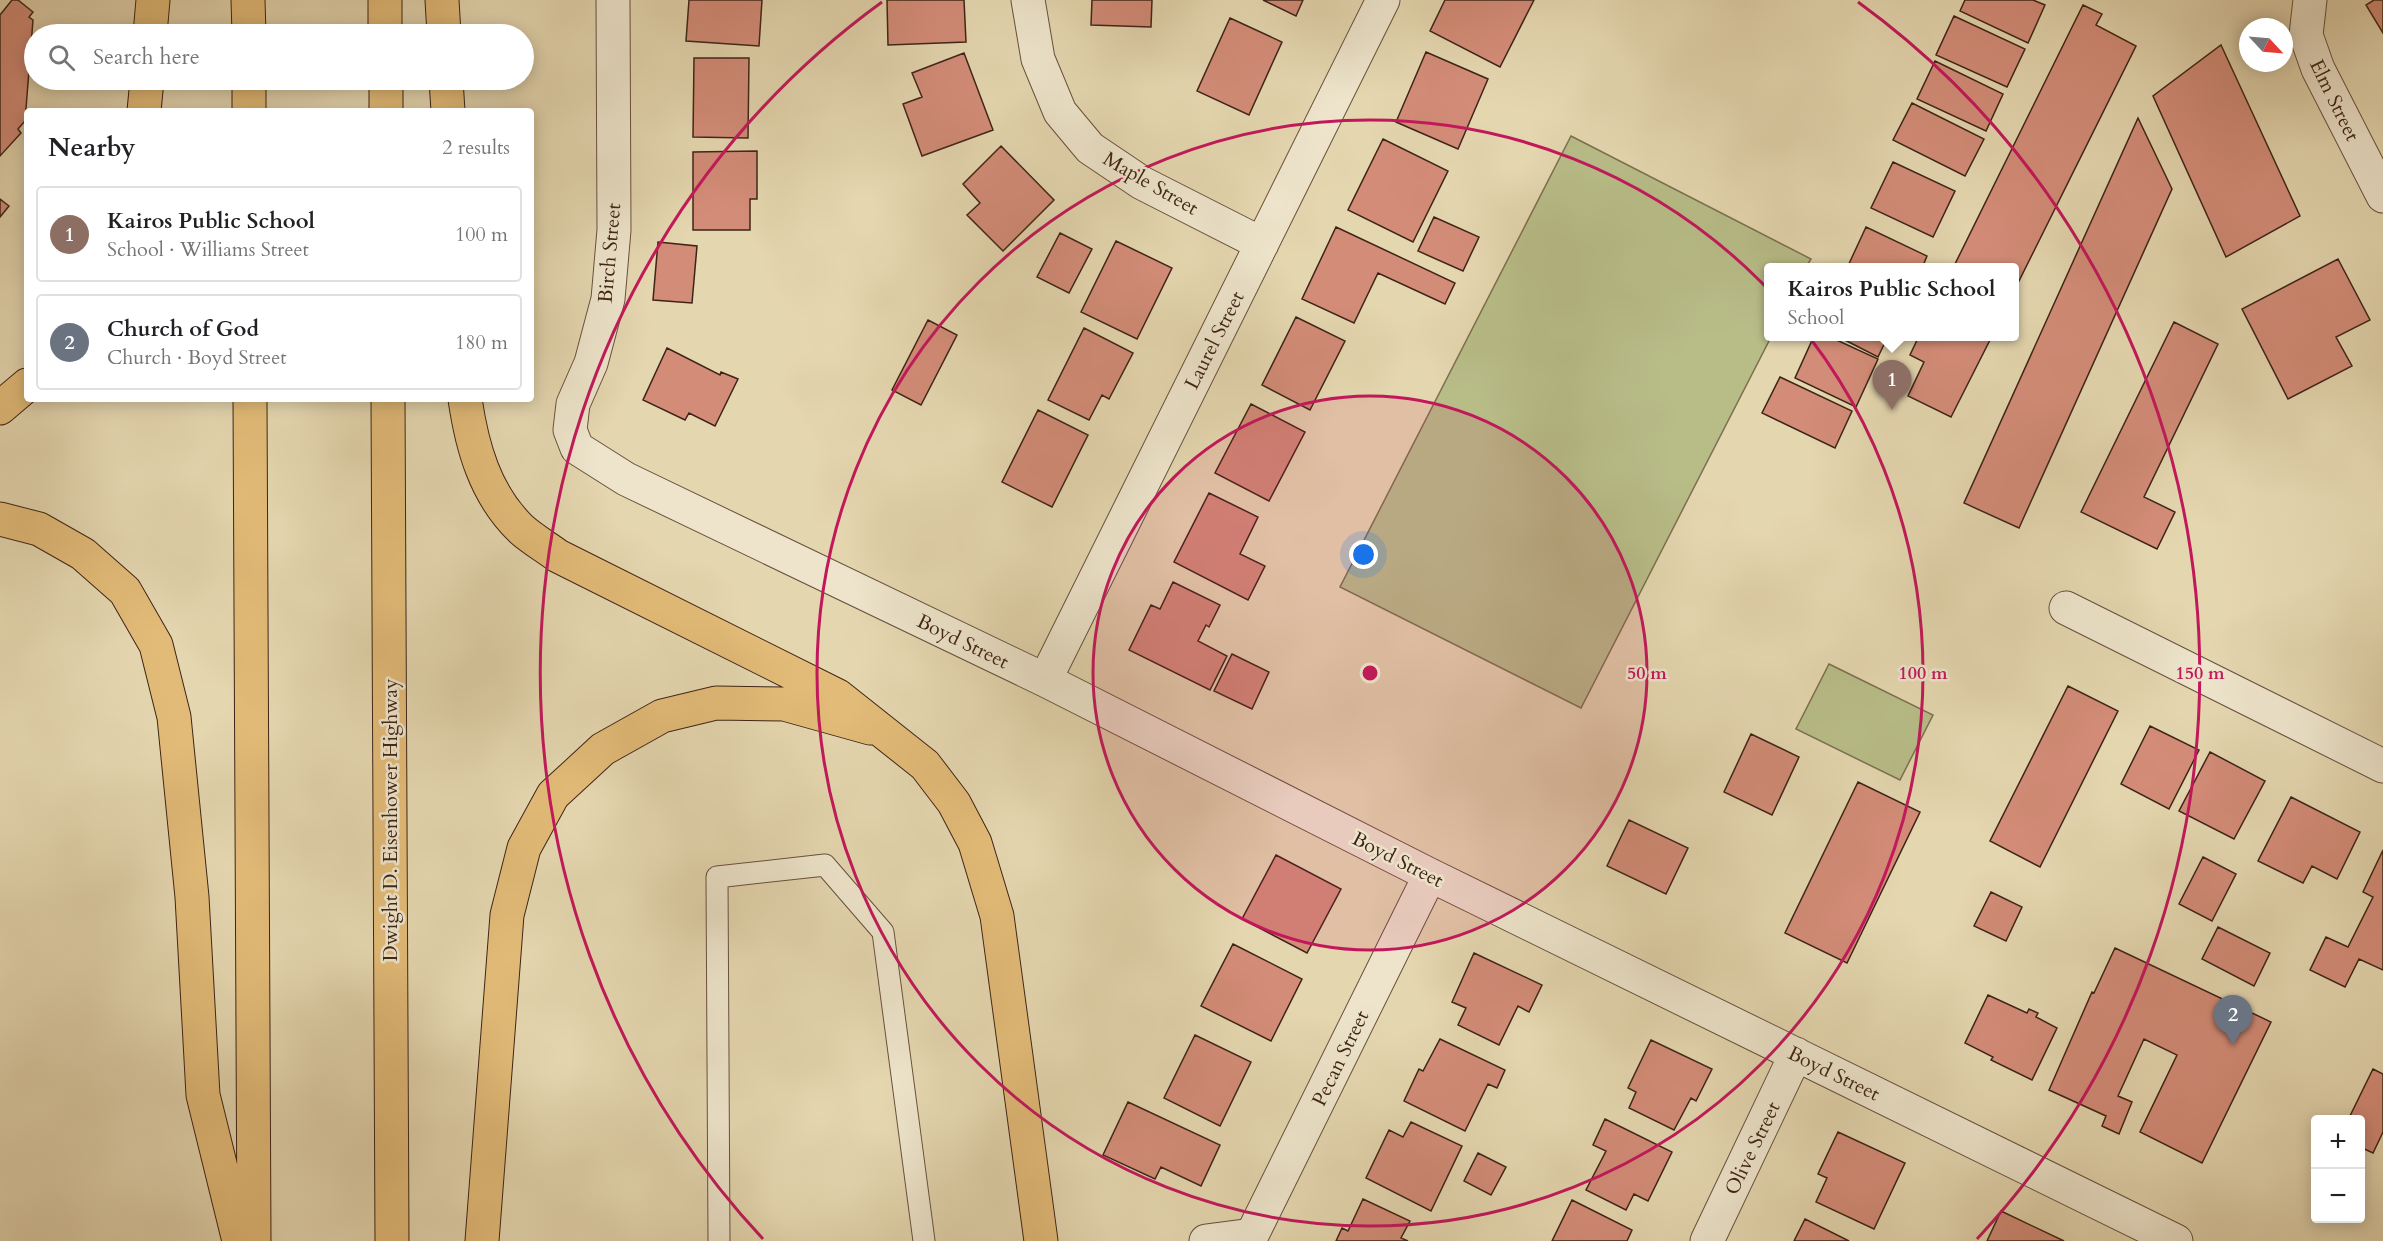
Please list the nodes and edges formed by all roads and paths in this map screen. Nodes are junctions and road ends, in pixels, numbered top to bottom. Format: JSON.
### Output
{"nodes":[{"id":1,"x":153,"y":0,"type":"edge"},
{"id":2,"x":248,"y":0,"type":"edge"},
{"id":3,"x":385,"y":0,"type":"edge"},
{"id":4,"x":442,"y":0,"type":"edge"},
{"id":5,"x":613,"y":0,"type":"edge"},
{"id":6,"x":1028,"y":0,"type":"edge"},
{"id":7,"x":1383,"y":0,"type":"edge"},
{"id":8,"x":2310,"y":0,"type":"edge"},
{"id":9,"x":151,"y":24,"type":"edge"},
{"id":10,"x":249,"y":24,"type":"edge"},
{"id":11,"x":386,"y":24,"type":"edge"},
{"id":12,"x":443,"y":24,"type":"edge"},
{"id":13,"x":146,"y":90,"type":"edge"},
{"id":14,"x":249,"y":90,"type":"edge"},
{"id":15,"x":386,"y":90,"type":"edge"},
{"id":16,"x":447,"y":90,"type":"edge"},
{"id":17,"x":144,"y":108,"type":"edge"},
{"id":18,"x":249,"y":108,"type":"edge"},
{"id":19,"x":386,"y":108,"type":"edge"},
{"id":20,"x":448,"y":108,"type":"edge"},
{"id":21,"x":2383,"y":196,"type":"edge"},
{"id":22,"x":1262,"y":244,"type":"junction"},
{"id":23,"x":24,"y":388,"type":"edge"},
{"id":24,"x":250,"y":402,"type":"edge"},
{"id":25,"x":388,"y":402,"type":"edge"},
{"id":26,"x":465,"y":402,"type":"edge"},
{"id":27,"x":0,"y":408,"type":"edge"},
{"id":28,"x":620,"y":475,"type":"joint"},
{"id":29,"x":0,"y":519,"type":"edge"},
{"id":30,"x":2066,"y":608,"type":"dead end"},
{"id":31,"x":1045,"y":680,"type":"junction"},
{"id":32,"x":883,"y":731,"type":"junction"},
{"id":33,"x":2383,"y":766,"type":"edge"},
{"id":34,"x":1430,"y":875,"type":"junction"},
{"id":35,"x":1796,"y":1054,"type":"junction"},
{"id":36,"x":1251,"y":1238,"type":"edge"},
{"id":37,"x":2167,"y":1239,"type":"edge"},
{"id":38,"x":238,"y":1241,"type":"edge"},
{"id":39,"x":254,"y":1241,"type":"edge"},
{"id":40,"x":392,"y":1241,"type":"edge"},
{"id":41,"x":482,"y":1241,"type":"edge"},
{"id":42,"x":719,"y":1241,"type":"edge"},
{"id":43,"x":924,"y":1241,"type":"edge"},
{"id":44,"x":1041,"y":1241,"type":"edge"},
{"id":45,"x":1206,"y":1241,"type":"edge"},
{"id":46,"x":1707,"y":1241,"type":"edge"}],
"edges":[{"from":1,"to":9,"type":"highway"},
{"from":2,"to":10,"type":"highway"},
{"from":3,"to":11,"type":"highway"},
{"from":4,"to":12,"type":"highway"},
{"from":5,"to":28,"type":"street","name":"Birch Street"},
{"from":6,"to":22,"type":"street","name":"Maple Street"},
{"from":7,"to":22,"type":"street","name":"Laurel Street"},
{"from":8,"to":21,"type":"street","name":"Elm Street"},
{"from":13,"to":17,"type":"highway"},
{"from":14,"to":18,"type":"highway"},
{"from":15,"to":19,"type":"highway"},
{"from":16,"to":20,"type":"highway"},
{"from":22,"to":31,"type":"street","name":"Laurel Street"},
{"from":23,"to":27,"type":"highway"},
{"from":24,"to":39,"type":"highway"},
{"from":25,"to":40,"type":"highway","name":"Dwight D. Eisenhower Highway"},
{"from":26,"to":32,"type":"highway"},
{"from":28,"to":31,"type":"street","name":"Boyd Street"},
{"from":29,"to":38,"type":"highway"},
{"from":30,"to":33,"type":"street"},
{"from":31,"to":34,"type":"street","name":"Boyd Street"},
{"from":32,"to":41,"type":"highway"},
{"from":32,"to":44,"type":"highway"},
{"from":34,"to":35,"type":"street","name":"Boyd Street"},
{"from":34,"to":36,"type":"street","name":"Pecan Street"},
{"from":35,"to":37,"type":"street","name":"Boyd Street"},
{"from":35,"to":46,"type":"street","name":"Olive Street"},
{"from":36,"to":45,"type":"street"},
{"from":42,"to":43,"type":"lane"}]}
